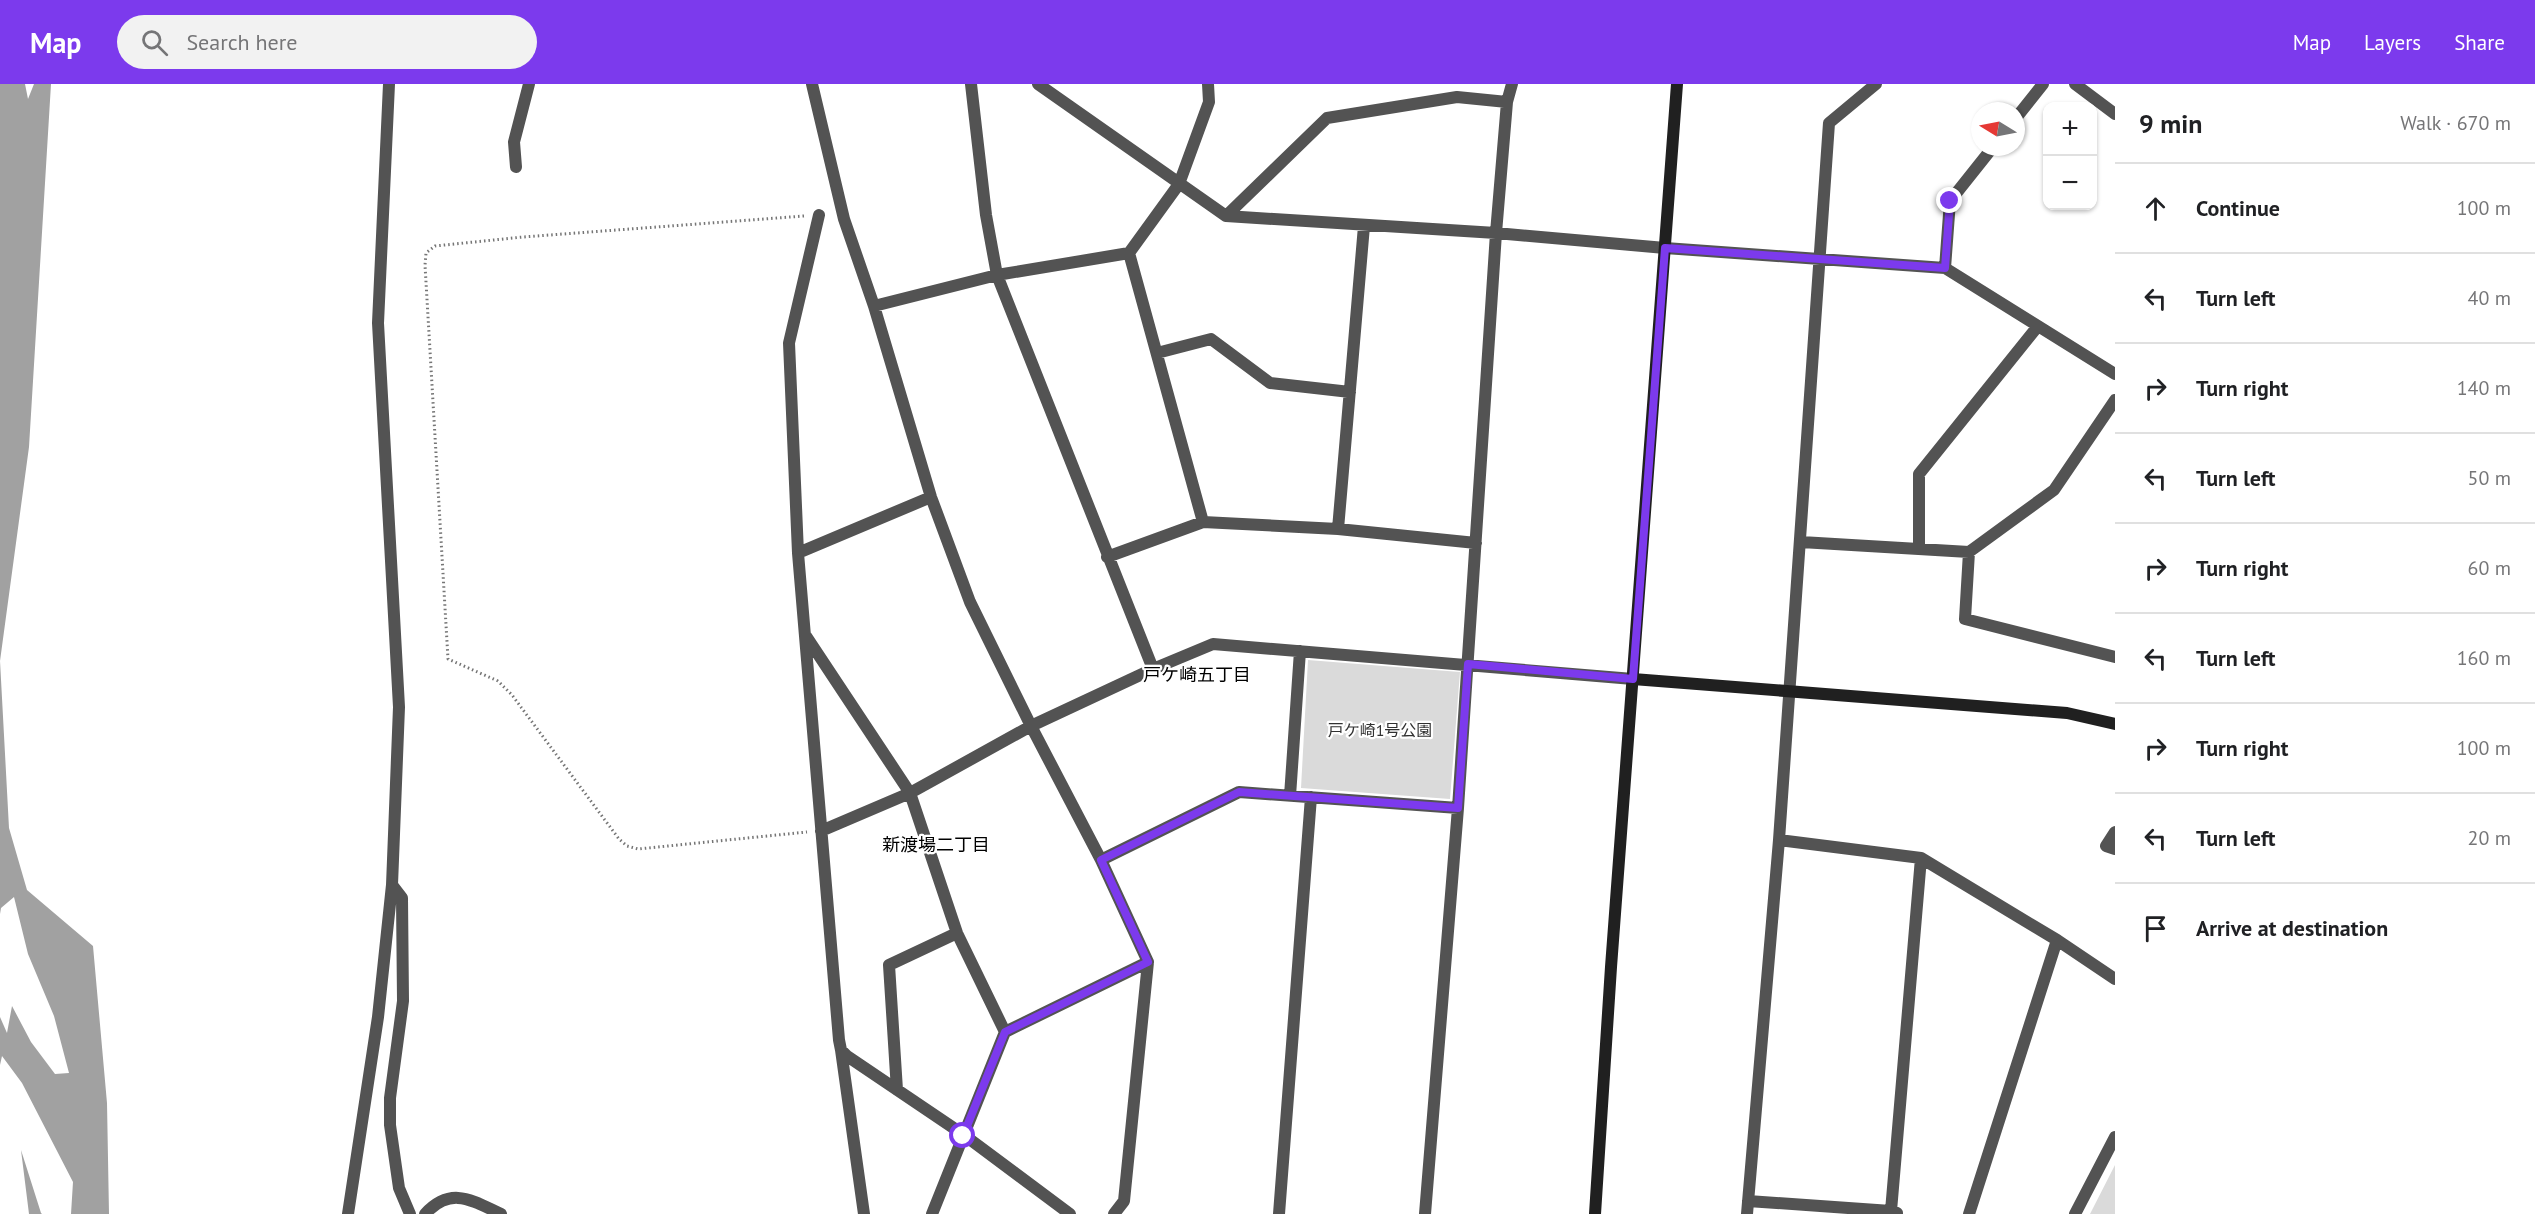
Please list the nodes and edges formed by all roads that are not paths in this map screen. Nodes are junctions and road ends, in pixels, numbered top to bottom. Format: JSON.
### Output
{"nodes":[{"id":1,"x":389,"y":84,"type":"edge"},
{"id":2,"x":529,"y":84,"type":"edge"},
{"id":3,"x":812,"y":84,"type":"edge"},
{"id":4,"x":971,"y":84,"type":"edge"},
{"id":5,"x":1038,"y":84,"type":"edge"},
{"id":6,"x":1208,"y":84,"type":"edge"},
{"id":7,"x":1512,"y":84,"type":"edge"},
{"id":8,"x":1677,"y":84,"type":"edge"},
{"id":9,"x":1876,"y":84,"type":"edge"},
{"id":10,"x":2043,"y":84,"type":"edge"},
{"id":11,"x":2075,"y":84,"type":"edge"},
{"id":12,"x":1507,"y":102,"type":"junction"},
{"id":13,"x":2025,"y":107,"type":"edge"},
{"id":14,"x":2115,"y":114,"type":"edge"},
{"id":15,"x":1986,"y":156,"type":"edge"},
{"id":16,"x":516,"y":167,"type":"dead end"},
{"id":17,"x":1179,"y":184,"type":"junction"},
{"id":18,"x":819,"y":215,"type":"road end"},
{"id":19,"x":1226,"y":216,"type":"junction"},
{"id":20,"x":1364,"y":226,"type":"junction"},
{"id":21,"x":1496,"y":233,"type":"junction"},
{"id":22,"x":1665,"y":248,"type":"junction"},
{"id":23,"x":1129,"y":253,"type":"junction"},
{"id":24,"x":1818,"y":258,"type":"junction"},
{"id":25,"x":1945,"y":268,"type":"junction"},
{"id":26,"x":997,"y":275,"type":"junction"},
{"id":27,"x":874,"y":306,"type":"junction"},
{"id":28,"x":2038,"y":326,"type":"junction"},
{"id":29,"x":1157,"y":353,"type":"junction"},
{"id":30,"x":2115,"y":374,"type":"edge"},
{"id":31,"x":1350,"y":392,"type":"junction"},
{"id":32,"x":2115,"y":400,"type":"edge"},
{"id":33,"x":931,"y":497,"type":"junction"},
{"id":34,"x":1203,"y":522,"type":"junction"},
{"id":35,"x":1338,"y":529,"type":"junction"},
{"id":36,"x":1801,"y":542,"type":"junction"},
{"id":37,"x":1476,"y":543,"type":"junction"},
{"id":38,"x":1919,"y":549,"type":"junction"},
{"id":39,"x":1969,"y":552,"type":"junction"},
{"id":40,"x":798,"y":553,"type":"junction"},
{"id":41,"x":1107,"y":556,"type":"junction"},
{"id":42,"x":804,"y":634,"type":"junction"},
{"id":43,"x":1300,"y":651,"type":"junction"},
{"id":44,"x":2115,"y":657,"type":"edge"},
{"id":45,"x":1468,"y":664,"type":"junction"},
{"id":46,"x":1153,"y":669,"type":"junction"},
{"id":47,"x":1633,"y":679,"type":"junction"},
{"id":48,"x":1789,"y":691,"type":"junction"},
{"id":49,"x":2115,"y":724,"type":"edge"},
{"id":50,"x":1031,"y":726,"type":"junction"},
{"id":51,"x":910,"y":793,"type":"junction"},
{"id":52,"x":1290,"y":796,"type":"junction"},
{"id":53,"x":1311,"y":797,"type":"junction"},
{"id":54,"x":1458,"y":808,"type":"junction"},
{"id":55,"x":820,"y":831,"type":"junction"},
{"id":56,"x":2115,"y":832,"type":"edge"},
{"id":57,"x":1779,"y":840,"type":"junction"},
{"id":58,"x":2115,"y":849,"type":"edge"},
{"id":59,"x":1921,"y":858,"type":"junction"},
{"id":60,"x":1101,"y":860,"type":"junction"},
{"id":61,"x":392,"y":885,"type":"junction"},
{"id":62,"x":957,"y":933,"type":"junction"},
{"id":63,"x":2057,"y":940,"type":"junction"},
{"id":64,"x":1148,"y":962,"type":"junction"},
{"id":65,"x":2115,"y":979,"type":"edge"},
{"id":66,"x":1005,"y":1032,"type":"junction"},
{"id":67,"x":842,"y":1050,"type":"junction"},
{"id":68,"x":897,"y":1090,"type":"junction"},
{"id":69,"x":963,"y":1136,"type":"junction"},
{"id":70,"x":2115,"y":1137,"type":"edge"},
{"id":71,"x":1747,"y":1208,"type":"edge"},
{"id":72,"x":1894,"y":1212,"type":"edge"},
{"id":73,"x":348,"y":1214,"type":"edge"},
{"id":74,"x":410,"y":1214,"type":"edge"},
{"id":75,"x":425,"y":1214,"type":"edge"},
{"id":76,"x":501,"y":1214,"type":"edge"},
{"id":77,"x":864,"y":1214,"type":"edge"},
{"id":78,"x":932,"y":1214,"type":"edge"},
{"id":79,"x":1070,"y":1214,"type":"edge"},
{"id":80,"x":1114,"y":1214,"type":"edge"},
{"id":81,"x":1279,"y":1214,"type":"edge"},
{"id":82,"x":1425,"y":1214,"type":"edge"},
{"id":83,"x":1595,"y":1214,"type":"edge"},
{"id":84,"x":1969,"y":1214,"type":"edge"},
{"id":85,"x":2074,"y":1214,"type":"edge"}],
"edges":[{"from":1,"to":61,"type":"street"},
{"from":2,"to":16,"type":"street"},
{"from":3,"to":27,"type":"street"},
{"from":4,"to":26,"type":"street"},
{"from":5,"to":17,"type":"street"},
{"from":6,"to":17,"type":"street"},
{"from":7,"to":12,"type":"street"},
{"from":8,"to":22,"type":"street"},
{"from":9,"to":24,"type":"street"},
{"from":10,"to":13,"type":"street"},
{"from":11,"to":14,"type":"street"},
{"from":12,"to":19,"type":"street"},
{"from":12,"to":21,"type":"street"},
{"from":15,"to":25,"type":"street"},
{"from":17,"to":19,"type":"street"},
{"from":17,"to":23,"type":"street"},
{"from":18,"to":40,"type":"street"},
{"from":19,"to":20,"type":"street"},
{"from":20,"to":21,"type":"street"},
{"from":20,"to":31,"type":"street"},
{"from":21,"to":22,"type":"street"},
{"from":21,"to":37,"type":"street"},
{"from":22,"to":24,"type":"street"},
{"from":22,"to":47,"type":"street"},
{"from":23,"to":26,"type":"street"},
{"from":23,"to":29,"type":"street"},
{"from":24,"to":25,"type":"street"},
{"from":24,"to":36,"type":"street"},
{"from":25,"to":28,"type":"street"},
{"from":26,"to":27,"type":"street"},
{"from":26,"to":41,"type":"street"},
{"from":27,"to":33,"type":"street"},
{"from":28,"to":30,"type":"street"},
{"from":28,"to":38,"type":"street"},
{"from":29,"to":31,"type":"street"},
{"from":29,"to":34,"type":"street"},
{"from":31,"to":35,"type":"street"},
{"from":32,"to":39,"type":"street"},
{"from":33,"to":40,"type":"street"},
{"from":33,"to":50,"type":"street"},
{"from":34,"to":35,"type":"street"},
{"from":34,"to":41,"type":"street"},
{"from":35,"to":37,"type":"street"},
{"from":36,"to":38,"type":"street"},
{"from":36,"to":48,"type":"street"},
{"from":37,"to":45,"type":"street"},
{"from":38,"to":39,"type":"street"},
{"from":39,"to":44,"type":"street"},
{"from":40,"to":42,"type":"street"},
{"from":41,"to":46,"type":"street"},
{"from":42,"to":51,"type":"street"},
{"from":42,"to":55,"type":"street"},
{"from":43,"to":45,"type":"street"},
{"from":43,"to":46,"type":"street"},
{"from":43,"to":52,"type":"street"},
{"from":45,"to":47,"type":"street"},
{"from":45,"to":54,"type":"street"},
{"from":46,"to":50,"type":"street"},
{"from":47,"to":48,"type":"street"},
{"from":47,"to":83,"type":"street"},
{"from":48,"to":49,"type":"street"},
{"from":48,"to":57,"type":"street"},
{"from":50,"to":51,"type":"street"},
{"from":50,"to":60,"type":"street"},
{"from":51,"to":55,"type":"street"},
{"from":51,"to":62,"type":"street"},
{"from":52,"to":53,"type":"street"},
{"from":52,"to":60,"type":"street"},
{"from":53,"to":54,"type":"street"},
{"from":53,"to":81,"type":"street"},
{"from":54,"to":82,"type":"street"},
{"from":55,"to":67,"type":"street"},
{"from":56,"to":58,"type":"street"},
{"from":57,"to":59,"type":"street"},
{"from":57,"to":71,"type":"street"},
{"from":59,"to":63,"type":"street"},
{"from":59,"to":72,"type":"street"},
{"from":60,"to":64,"type":"street"},
{"from":61,"to":73,"type":"street"},
{"from":61,"to":74,"type":"street"},
{"from":62,"to":66,"type":"street"},
{"from":62,"to":68,"type":"street"},
{"from":63,"to":65,"type":"street"},
{"from":63,"to":84,"type":"street"},
{"from":64,"to":66,"type":"street"},
{"from":64,"to":80,"type":"street"},
{"from":66,"to":69,"type":"street"},
{"from":67,"to":68,"type":"street"},
{"from":67,"to":77,"type":"street"},
{"from":68,"to":69,"type":"street"},
{"from":69,"to":78,"type":"street"},
{"from":69,"to":79,"type":"street"},
{"from":70,"to":85,"type":"street"},
{"from":71,"to":72,"type":"street"},
{"from":75,"to":76,"type":"street"}]}
